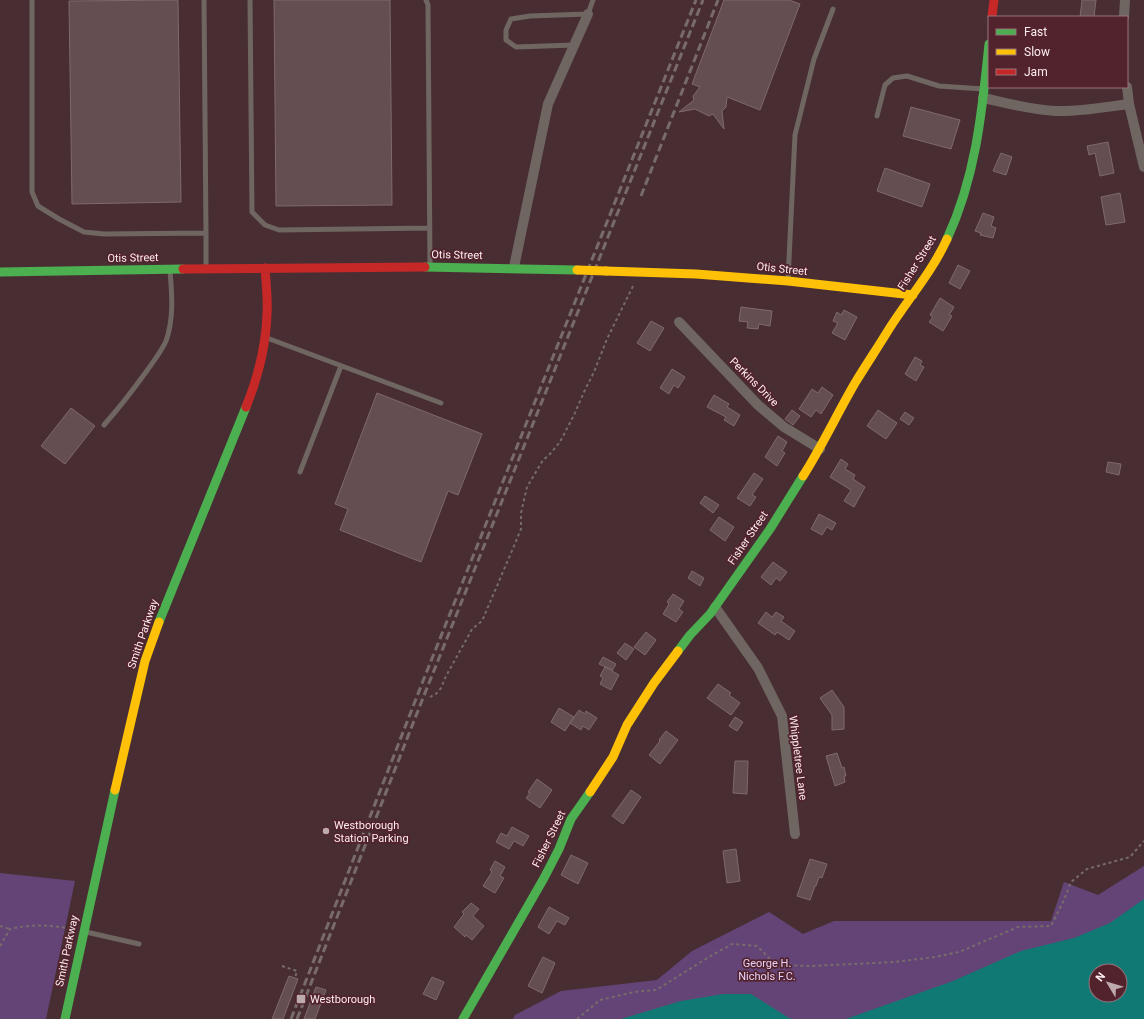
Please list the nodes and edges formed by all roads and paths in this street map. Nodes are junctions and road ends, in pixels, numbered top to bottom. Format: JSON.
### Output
{"nodes":[{"id":1,"x":32,"y":0,"type":"edge"},
{"id":2,"x":204,"y":0,"type":"edge"},
{"id":3,"x":250,"y":0,"type":"edge"},
{"id":4,"x":426,"y":0,"type":"edge"},
{"id":5,"x":593,"y":0,"type":"edge"},
{"id":6,"x":994,"y":0,"type":"edge"},
{"id":7,"x":1125,"y":0,"type":"edge"},
{"id":8,"x":833,"y":9,"type":"dead end"},
{"id":9,"x":588,"y":14,"type":"junction"},
{"id":10,"x":992,"y":16,"type":"edge"},
{"id":11,"x":1124,"y":16,"type":"edge"},
{"id":12,"x":574,"y":46,"type":"junction"},
{"id":13,"x":988,"y":54,"type":"edge"},
{"id":14,"x":1127,"y":88,"type":"edge"},
{"id":15,"x":984,"y":94,"type":"junction"},
{"id":16,"x":1129,"y":104,"type":"junction"},
{"id":17,"x":877,"y":116,"type":"dead end"},
{"id":18,"x":1144,"y":166,"type":"edge"},
{"id":19,"x":430,"y":228,"type":"junction"},
{"id":20,"x":206,"y":233,"type":"junction"},
{"id":21,"x":430,"y":266,"type":"junction"},
{"id":22,"x":514,"y":267,"type":"junction"},
{"id":23,"x":265,"y":268,"type":"junction"},
{"id":24,"x":206,"y":269,"type":"junction"},
{"id":25,"x":170,"y":270,"type":"junction"},
{"id":26,"x":0,"y":272,"type":"edge"},
{"id":27,"x":639,"y":272,"type":"junction"},
{"id":28,"x":788,"y":281,"type":"junction"},
{"id":29,"x":913,"y":295,"type":"junction"},
{"id":30,"x":678,"y":322,"type":"dead end"},
{"id":31,"x":266,"y":337,"type":"junction"},
{"id":32,"x":341,"y":366,"type":"junction"},
{"id":33,"x":441,"y":403,"type":"dead end"},
{"id":34,"x":104,"y":424,"type":"dead end"},
{"id":35,"x":820,"y":449,"type":"junction"},
{"id":36,"x":300,"y":472,"type":"dead end"},
{"id":37,"x":715,"y":607,"type":"junction"},
{"id":38,"x":430,"y":697,"type":"dead end"},
{"id":39,"x":795,"y":834,"type":"dead end"},
{"id":40,"x":1144,"y":841,"type":"edge"},
{"id":41,"x":0,"y":926,"type":"edge"},
{"id":42,"x":10,"y":929,"type":"junction"},
{"id":43,"x":83,"y":932,"type":"junction"},
{"id":44,"x":139,"y":944,"type":"dead end"},
{"id":45,"x":0,"y":946,"type":"edge"},
{"id":46,"x":282,"y":966,"type":"dead end"},
{"id":47,"x":295,"y":978,"type":"dead end"},
{"id":48,"x":65,"y":1019,"type":"edge"},
{"id":49,"x":463,"y":1019,"type":"edge"},
{"id":50,"x":577,"y":1019,"type":"edge"}],
"edges":[{"from":1,"to":20,"type":"lane"},
{"from":2,"to":20,"type":"lane"},
{"from":3,"to":19,"type":"lane"},
{"from":4,"to":19,"type":"lane"},
{"from":5,"to":9,"type":"lane"},
{"from":6,"to":10,"type":"street"},
{"from":7,"to":11,"type":"street"},
{"from":8,"to":28,"type":"lane"},
{"from":9,"to":12,"type":"street"},
{"from":9,"to":12,"type":"lane"},
{"from":12,"to":22,"type":"street"},
{"from":13,"to":15,"type":"street","name":"Fisher Street"},
{"from":14,"to":16,"type":"street"},
{"from":15,"to":16,"type":"street"},
{"from":15,"to":17,"type":"lane"},
{"from":15,"to":29,"type":"street","name":"Fisher Street"},
{"from":16,"to":18,"type":"street"},
{"from":19,"to":21,"type":"lane"},
{"from":20,"to":24,"type":"lane"},
{"from":21,"to":22,"type":"street","name":"Otis Street"},
{"from":21,"to":23,"type":"street","name":"Otis Street"},
{"from":22,"to":27,"type":"street","name":"Otis Street","bridge":true},
{"from":23,"to":24,"type":"street","name":"Otis Street"},
{"from":23,"to":31,"type":"street","name":"Smith Parkway"},
{"from":24,"to":25,"type":"street","name":"Otis Street"},
{"from":25,"to":26,"type":"street","name":"Otis Street"},
{"from":25,"to":34,"type":"lane"},
{"from":27,"to":28,"type":"street","name":"Otis Street"},
{"from":27,"to":38,"type":"path"},
{"from":28,"to":29,"type":"street","name":"Otis Street"},
{"from":29,"to":35,"type":"street","name":"Fisher Street"},
{"from":30,"to":35,"type":"street","name":"Perkins Drive"},
{"from":31,"to":32,"type":"lane"},
{"from":31,"to":43,"type":"street","name":"Smith Parkway"},
{"from":32,"to":33,"type":"lane"},
{"from":32,"to":36,"type":"lane"},
{"from":35,"to":37,"type":"street","name":"Fisher Street"},
{"from":37,"to":39,"type":"street","name":"Whippletree Lane"},
{"from":37,"to":49,"type":"street","name":"Fisher Street"},
{"from":40,"to":50,"type":"path"},
{"from":41,"to":42,"type":"path"},
{"from":42,"to":43,"type":"path"},
{"from":42,"to":45,"type":"path"},
{"from":43,"to":44,"type":"lane"},
{"from":43,"to":48,"type":"street","name":"Smith Parkway"},
{"from":46,"to":47,"type":"path"}]}
